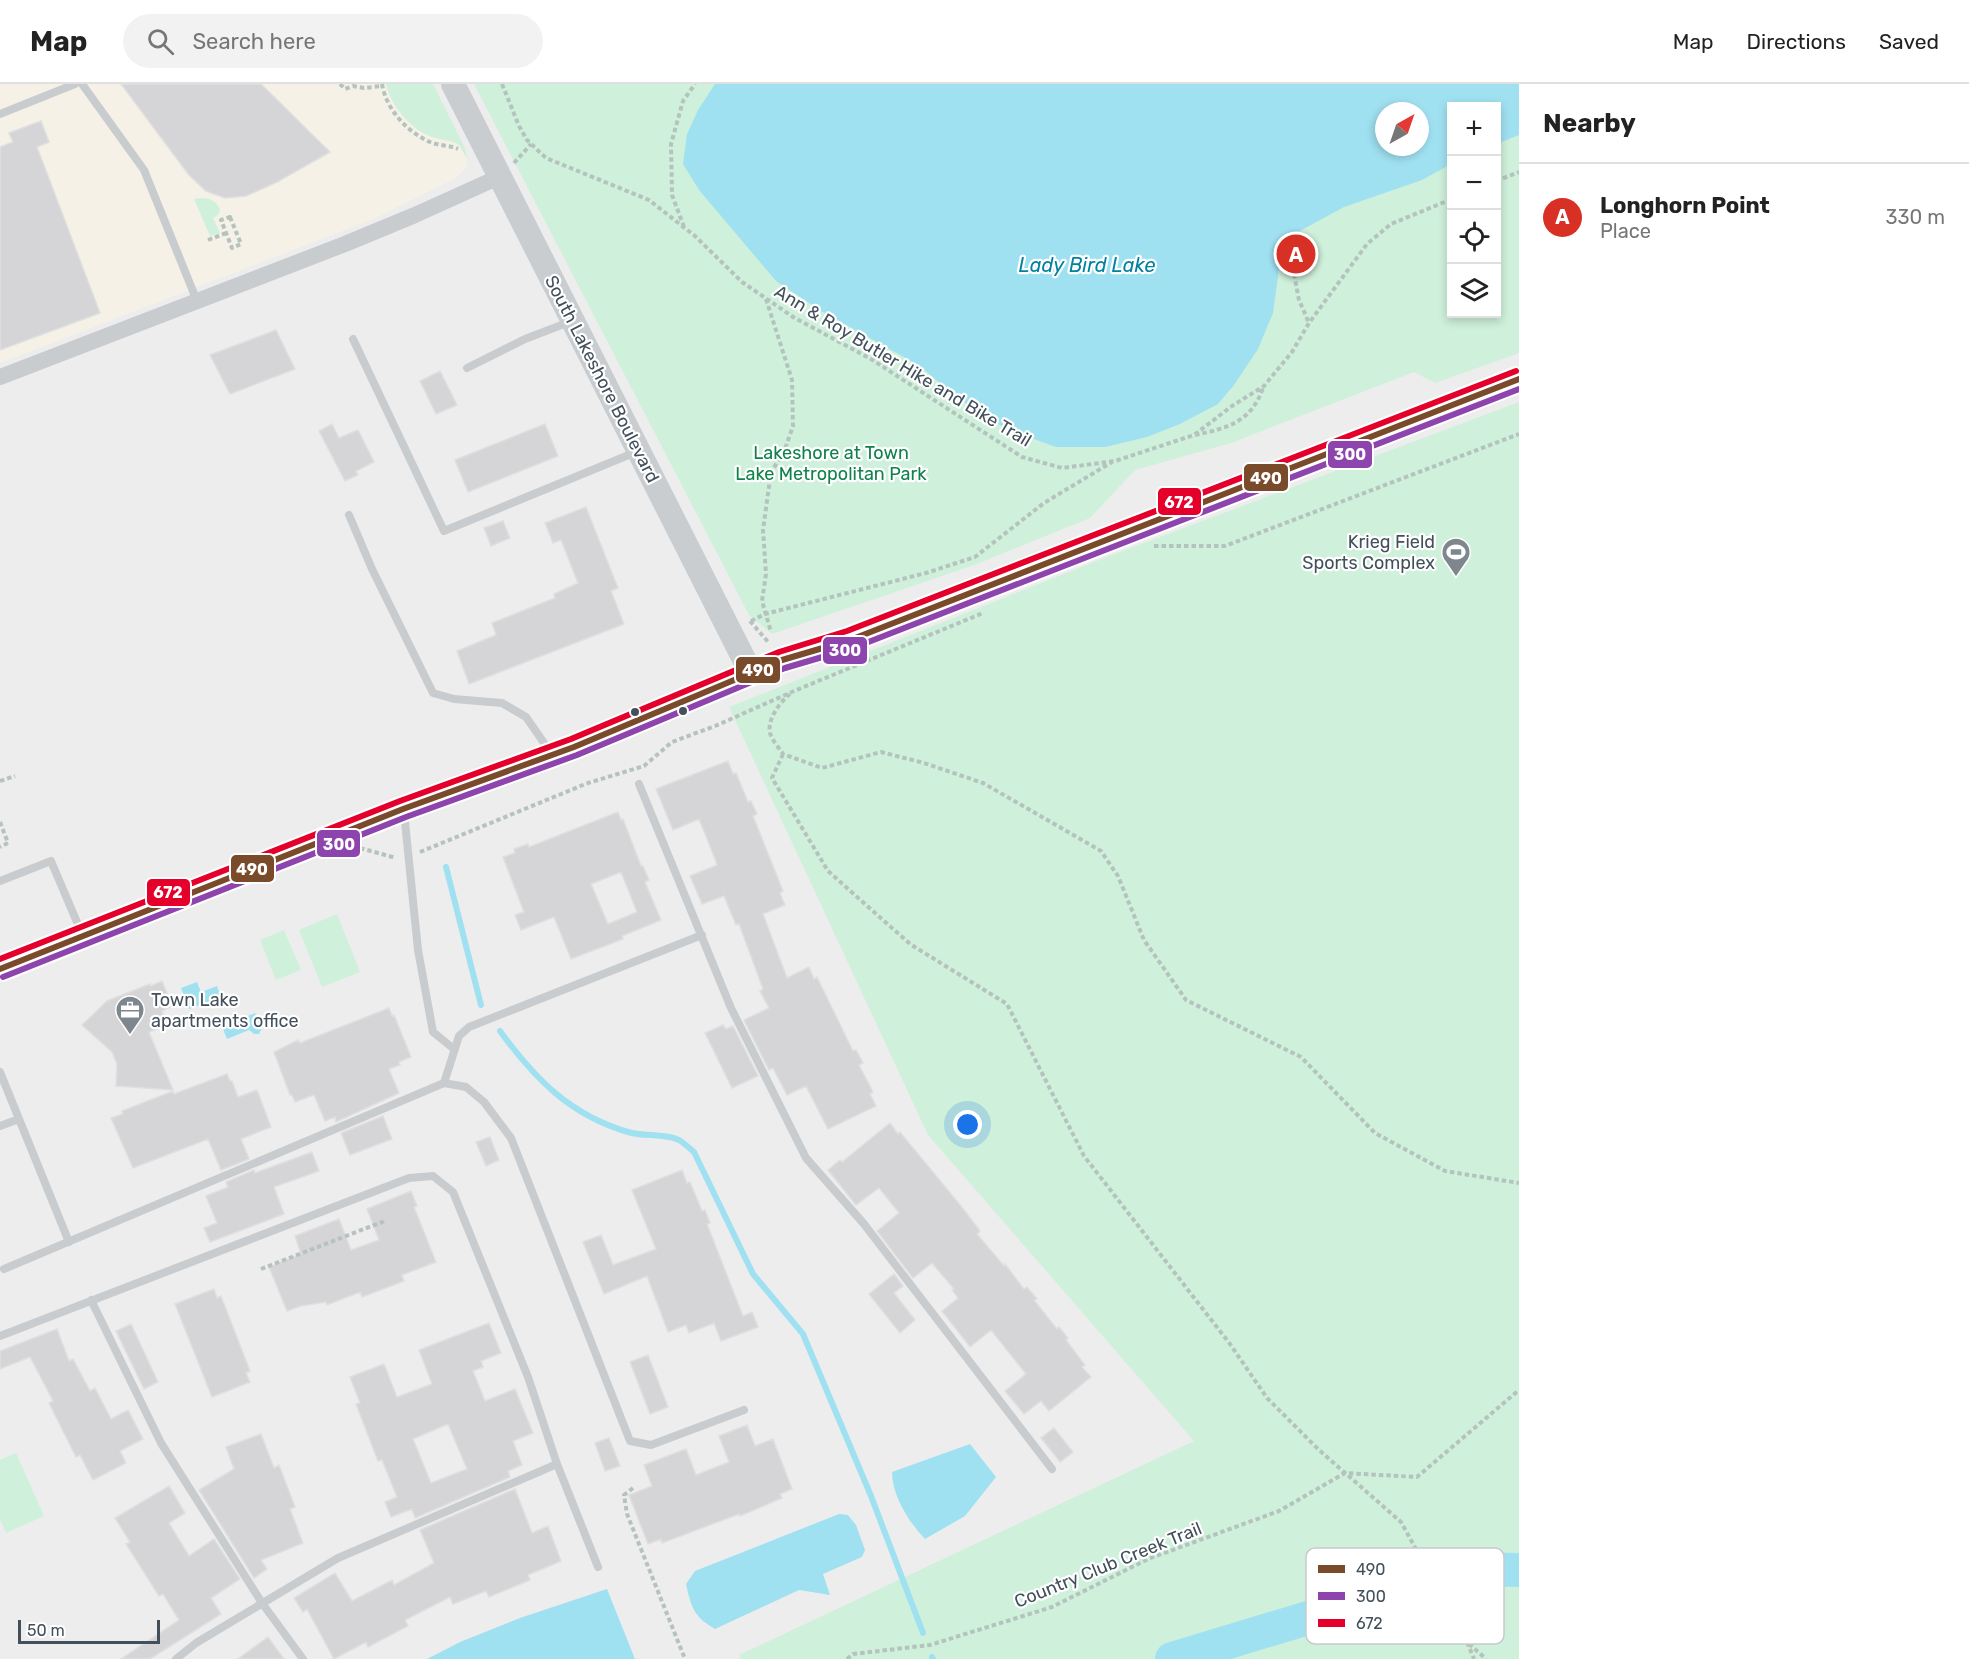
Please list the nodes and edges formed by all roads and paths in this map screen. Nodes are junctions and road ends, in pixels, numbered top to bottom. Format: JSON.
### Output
{"nodes":[{"id":1,"x":75,"y":84,"type":"edge"},
{"id":2,"x":82,"y":84,"type":"edge"},
{"id":3,"x":340,"y":84,"type":"edge"},
{"id":4,"x":453,"y":84,"type":"edge"},
{"id":5,"x":502,"y":84,"type":"edge"},
{"id":6,"x":695,"y":84,"type":"edge"},
{"id":7,"x":382,"y":85,"type":"edge"},
{"id":8,"x":0,"y":114,"type":"edge"},
{"id":9,"x":531,"y":144,"type":"junction"},
{"id":10,"x":458,"y":149,"type":"dead end"},
{"id":11,"x":505,"y":171,"type":"junction"},
{"id":12,"x":1519,"y":172,"type":"edge"},
{"id":13,"x":1501,"y":179,"type":"edge"},
{"id":14,"x":1447,"y":201,"type":"edge"},
{"id":15,"x":684,"y":228,"type":"junction"},
{"id":16,"x":226,"y":233,"type":"junction"},
{"id":17,"x":208,"y":240,"type":"dead end"},
{"id":18,"x":1287,"y":243,"type":"dead end"},
{"id":19,"x":1287,"y":256,"type":"dead end"},
{"id":20,"x":1294,"y":274,"type":"junction"},
{"id":21,"x":766,"y":298,"type":"junction"},
{"id":22,"x":197,"y":301,"type":"junction"},
{"id":23,"x":573,"y":321,"type":"junction"},
{"id":24,"x":1309,"y":323,"type":"junction"},
{"id":25,"x":353,"y":339,"type":"dead end"},
{"id":26,"x":467,"y":368,"type":"dead end"},
{"id":27,"x":0,"y":377,"type":"edge"},
{"id":28,"x":1519,"y":379,"type":"edge"},
{"id":29,"x":1264,"y":386,"type":"junction"},
{"id":30,"x":1519,"y":434,"type":"edge"},
{"id":31,"x":1194,"y":435,"type":"junction"},
{"id":32,"x":639,"y":451,"type":"junction"},
{"id":33,"x":1115,"y":460,"type":"junction"},
{"id":34,"x":349,"y":515,"type":"dead end"},
{"id":35,"x":1152,"y":546,"type":"dead end"},
{"id":36,"x":990,"y":610,"type":"dead end"},
{"id":37,"x":765,"y":614,"type":"junction"},
{"id":38,"x":771,"y":632,"type":"dead end"},
{"id":39,"x":782,"y":660,"type":"junction"},
{"id":40,"x":751,"y":673,"type":"junction"},
{"id":41,"x":794,"y":691,"type":"junction"},
{"id":42,"x":783,"y":754,"type":"junction"},
{"id":43,"x":553,"y":756,"type":"junction"},
{"id":44,"x":15,"y":776,"type":"dead end"},
{"id":45,"x":0,"y":782,"type":"edge"},
{"id":46,"x":639,"y":784,"type":"dead end"},
{"id":47,"x":403,"y":809,"type":"junction"},
{"id":48,"x":0,"y":822,"type":"edge"},
{"id":49,"x":0,"y":847,"type":"edge"},
{"id":50,"x":355,"y":848,"type":"dead end"},
{"id":51,"x":406,"y":858,"type":"junction"},
{"id":52,"x":0,"y":881,"type":"edge"},
{"id":53,"x":702,"y":935,"type":"junction"},
{"id":54,"x":83,"y":938,"type":"junction"},
{"id":55,"x":0,"y":969,"type":"edge"},
{"id":56,"x":454,"y":1049,"type":"junction"},
{"id":57,"x":0,"y":1072,"type":"edge"},
{"id":58,"x":444,"y":1083,"type":"junction"},
{"id":59,"x":19,"y":1119,"type":"junction"},
{"id":60,"x":0,"y":1126,"type":"edge"},
{"id":61,"x":1519,"y":1183,"type":"edge"},
{"id":62,"x":384,"y":1226,"type":"dead end"},
{"id":63,"x":69,"y":1242,"type":"junction"},
{"id":64,"x":4,"y":1269,"type":"dead end"},
{"id":65,"x":261,"y":1269,"type":"dead end"},
{"id":66,"x":91,"y":1300,"type":"junction"},
{"id":67,"x":0,"y":1336,"type":"edge"},
{"id":68,"x":1519,"y":1390,"type":"edge"},
{"id":69,"x":744,"y":1410,"type":"dead end"},
{"id":70,"x":557,"y":1464,"type":"junction"},
{"id":71,"x":1052,"y":1469,"type":"dead end"},
{"id":72,"x":1345,"y":1473,"type":"junction"},
{"id":73,"x":633,"y":1488,"type":"dead end"},
{"id":74,"x":1416,"y":1548,"type":"edge"},
{"id":75,"x":598,"y":1567,"type":"dead end"},
{"id":76,"x":262,"y":1604,"type":"junction"},
{"id":77,"x":1468,"y":1644,"type":"edge"},
{"id":78,"x":1469,"y":1644,"type":"edge"},
{"id":79,"x":176,"y":1659,"type":"edge"},
{"id":80,"x":303,"y":1659,"type":"edge"},
{"id":81,"x":685,"y":1659,"type":"edge"},
{"id":82,"x":847,"y":1659,"type":"edge"},
{"id":83,"x":1474,"y":1659,"type":"edge"},
{"id":84,"x":1486,"y":1659,"type":"edge"}],
"edges":[{"from":1,"to":8,"type":"lane"},
{"from":2,"to":22,"type":"lane"},
{"from":3,"to":7,"type":"path"},
{"from":4,"to":11,"type":"main road","name":"South Lakeshore Boulevard"},
{"from":5,"to":9,"type":"path","name":"Ann & Roy Butler Hike and Bike Trail"},
{"from":6,"to":15,"type":"path"},
{"from":7,"to":10,"type":"path"},
{"from":9,"to":11,"type":"path"},
{"from":9,"to":15,"type":"path","name":"Ann & Roy Butler Hike and Bike Trail"},
{"from":11,"to":22,"type":"street"},
{"from":11,"to":23,"type":"main road","name":"South Lakeshore Boulevard"},
{"from":12,"to":13,"type":"path"},
{"from":14,"to":24,"type":"path","name":"Ann & Roy Butler Hike and Bike Trail"},
{"from":15,"to":21,"type":"path","name":"Ann & Roy Butler Hike and Bike Trail"},
{"from":16,"to":16,"type":"path"},
{"from":16,"to":17,"type":"path"},
{"from":18,"to":20,"type":"path"},
{"from":19,"to":20,"type":"path"},
{"from":20,"to":24,"type":"path"},
{"from":21,"to":33,"type":"path","name":"Ann & Roy Butler Hike and Bike Trail"},
{"from":21,"to":37,"type":"path"},
{"from":22,"to":27,"type":"street"},
{"from":23,"to":26,"type":"lane"},
{"from":23,"to":32,"type":"main road","name":"South Lakeshore Boulevard"},
{"from":24,"to":29,"type":"path","name":"Ann & Roy Butler Hike and Bike Trail"},
{"from":25,"to":32,"type":"lane"},
{"from":28,"to":39,"type":"main road"},
{"from":29,"to":31,"type":"path","name":"Ann & Roy Butler Hike and Bike Trail"},
{"from":29,"to":31,"type":"path"},
{"from":30,"to":35,"type":"path"},
{"from":31,"to":33,"type":"path","name":"Ann & Roy Butler Hike and Bike Trail"},
{"from":32,"to":40,"type":"main road","name":"South Lakeshore Boulevard"},
{"from":33,"to":37,"type":"path"},
{"from":34,"to":43,"type":"lane"},
{"from":36,"to":41,"type":"path"},
{"from":37,"to":38,"type":"path"},
{"from":37,"to":39,"type":"path"},
{"from":39,"to":40,"type":"main road"},
{"from":40,"to":43,"type":"main road"},
{"from":41,"to":42,"type":"path"},
{"from":41,"to":51,"type":"path"},
{"from":42,"to":61,"type":"path"},
{"from":42,"to":72,"type":"path"},
{"from":43,"to":47,"type":"main road"},
{"from":44,"to":45,"type":"path"},
{"from":46,"to":53,"type":"lane"},
{"from":47,"to":51,"type":"lane"},
{"from":47,"to":54,"type":"main road"},
{"from":48,"to":49,"type":"path"},
{"from":50,"to":51,"type":"path"},
{"from":51,"to":56,"type":"lane"},
{"from":52,"to":54,"type":"lane"},
{"from":53,"to":56,"type":"lane"},
{"from":53,"to":71,"type":"lane"},
{"from":54,"to":55,"type":"main road"},
{"from":56,"to":58,"type":"lane"},
{"from":57,"to":59,"type":"lane"},
{"from":58,"to":63,"type":"lane"},
{"from":58,"to":69,"type":"lane"},
{"from":59,"to":60,"type":"lane"},
{"from":59,"to":63,"type":"lane"},
{"from":62,"to":65,"type":"path"},
{"from":63,"to":64,"type":"lane"},
{"from":66,"to":67,"type":"lane"},
{"from":66,"to":70,"type":"lane"},
{"from":66,"to":76,"type":"lane"},
{"from":68,"to":72,"type":"path"},
{"from":70,"to":75,"type":"lane"},
{"from":70,"to":76,"type":"lane"},
{"from":72,"to":74,"type":"path"},
{"from":72,"to":82,"type":"path","name":"Country Club Creek Trail"},
{"from":73,"to":81,"type":"path"},
{"from":76,"to":79,"type":"lane"},
{"from":76,"to":80,"type":"lane"},
{"from":77,"to":83,"type":"path"},
{"from":78,"to":84,"type":"path"}]}
